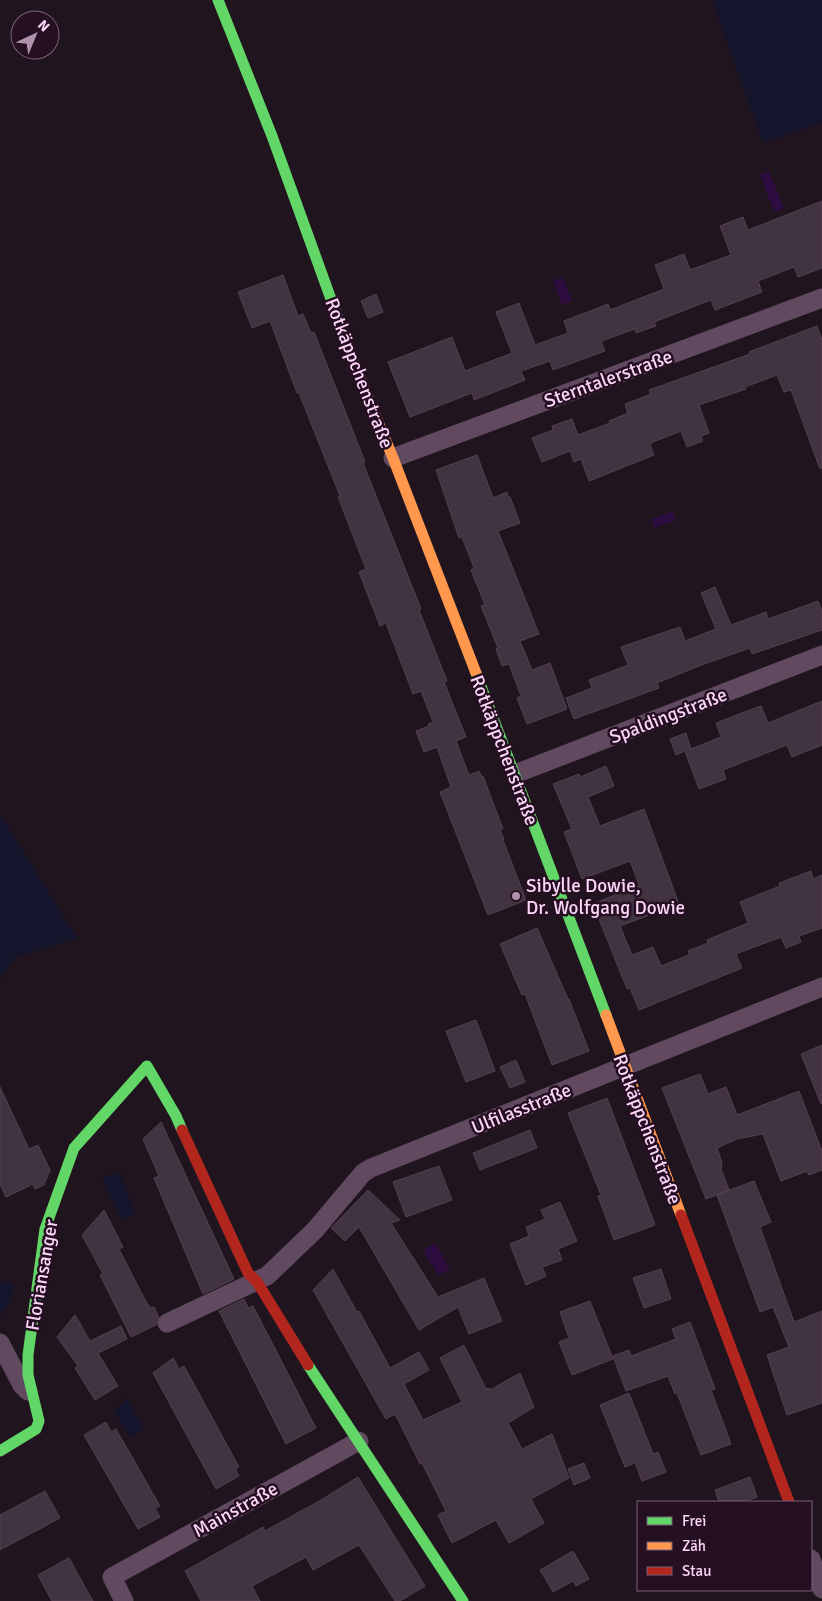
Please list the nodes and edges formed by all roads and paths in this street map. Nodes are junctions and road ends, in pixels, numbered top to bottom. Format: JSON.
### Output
{"nodes":[{"id":1,"x":218,"y":0,"type":"edge"},
{"id":2,"x":822,"y":298,"type":"edge"},
{"id":3,"x":393,"y":458,"type":"junction"},
{"id":4,"x":822,"y":655,"type":"edge"},
{"id":5,"x":515,"y":774,"type":"junction"},
{"id":6,"x":822,"y":987,"type":"edge"},
{"id":7,"x":625,"y":1067,"type":"junction"},
{"id":8,"x":257,"y":1282,"type":"junction"},
{"id":9,"x":167,"y":1323,"type":"dead end"},
{"id":10,"x":0,"y":1343,"type":"edge"},
{"id":11,"x":32,"y":1395,"type":"junction"},
{"id":12,"x":359,"y":1441,"type":"junction"},
{"id":13,"x":0,"y":1451,"type":"edge"},
{"id":14,"x":789,"y":1501,"type":"edge"},
{"id":15,"x":812,"y":1562,"type":"edge"},
{"id":16,"x":822,"y":1589,"type":"edge"},
{"id":17,"x":124,"y":1601,"type":"edge"},
{"id":18,"x":463,"y":1601,"type":"edge"}],
"edges":[{"from":1,"to":3,"type":"street","name":"Rotkäppchenstraße"},
{"from":2,"to":3,"type":"street","name":"Sterntalerstraße"},
{"from":3,"to":5,"type":"street","name":"Rotkäppchenstraße"},
{"from":4,"to":5,"type":"street","name":"Spaldingstraße"},
{"from":5,"to":7,"type":"street","name":"Rotkäppchenstraße"},
{"from":6,"to":7,"type":"street","name":"Ulfilasstraße"},
{"from":7,"to":8,"type":"street","name":"Ulfilasstraße"},
{"from":7,"to":14,"type":"street","name":"Rotkäppchenstraße"},
{"from":8,"to":9,"type":"street"},
{"from":8,"to":11,"type":"street","name":"Floriansanger"},
{"from":8,"to":12,"type":"street"},
{"from":10,"to":11,"type":"street","name":"Floriansanger"},
{"from":11,"to":13,"type":"street","name":"Floriansanger"},
{"from":12,"to":17,"type":"street","name":"Mainstraße"},
{"from":12,"to":18,"type":"street"},
{"from":15,"to":16,"type":"street"}]}
